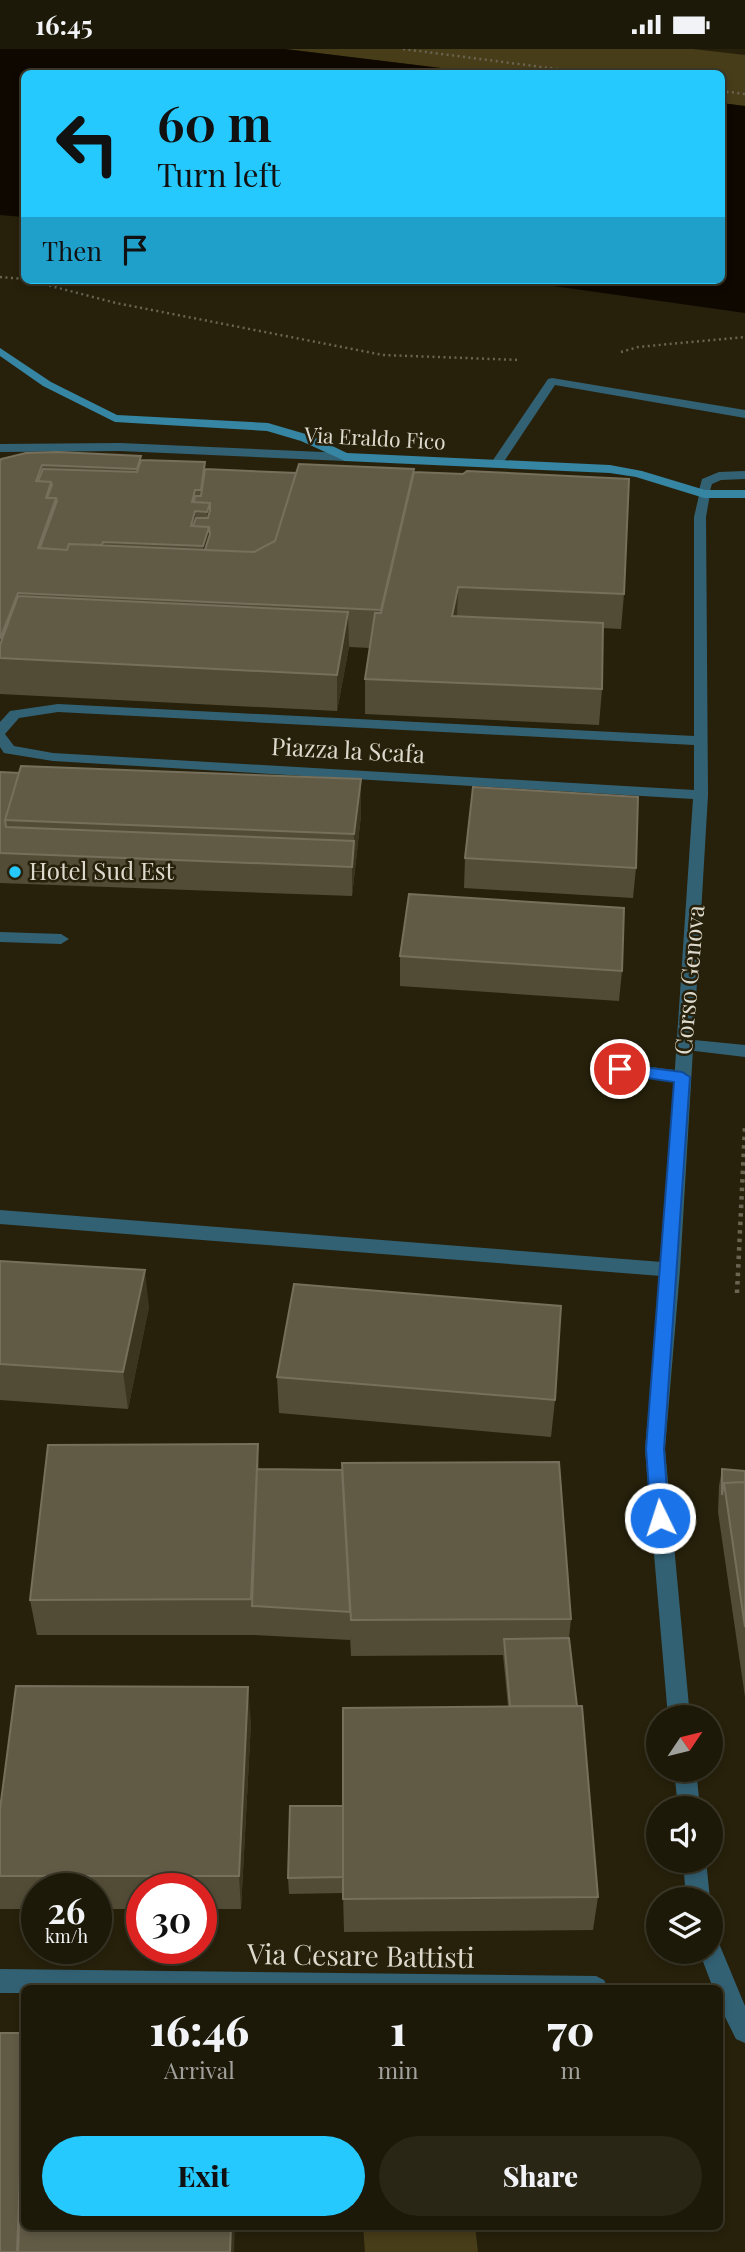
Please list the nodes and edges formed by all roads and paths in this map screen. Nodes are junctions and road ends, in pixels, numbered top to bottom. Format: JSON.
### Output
{"nodes":[{"id":1,"x":402,"y":49,"type":"edge"},
{"id":2,"x":565,"y":70,"type":"edge"},
{"id":3,"x":725,"y":92,"type":"edge"},
{"id":4,"x":745,"y":95,"type":"edge"},
{"id":5,"x":0,"y":277,"type":"edge"},
{"id":6,"x":21,"y":279,"type":"edge"},
{"id":7,"x":42,"y":284,"type":"edge"},
{"id":8,"x":745,"y":337,"type":"edge"},
{"id":9,"x":0,"y":351,"type":"edge"},
{"id":10,"x":612,"y":355,"type":"dead end"},
{"id":11,"x":531,"y":360,"type":"dead end"},
{"id":12,"x":745,"y":414,"type":"edge"},
{"id":13,"x":0,"y":448,"type":"edge"},
{"id":14,"x":345,"y":457,"type":"junction"},
{"id":15,"x":497,"y":464,"type":"junction"},
{"id":16,"x":745,"y":475,"type":"edge"},
{"id":17,"x":704,"y":494,"type":"junction"},
{"id":18,"x":745,"y":494,"type":"edge"},
{"id":19,"x":0,"y":731,"type":"edge"},
{"id":20,"x":0,"y":737,"type":"edge"},
{"id":21,"x":699,"y":741,"type":"junction"},
{"id":22,"x":702,"y":795,"type":"junction"},
{"id":23,"x":0,"y":937,"type":"edge"},
{"id":24,"x":61,"y":939,"type":"dead end"},
{"id":25,"x":684,"y":1045,"type":"junction"},
{"id":26,"x":745,"y":1051,"type":"edge"},
{"id":27,"x":620,"y":1069,"type":"dead end"},
{"id":28,"x":682,"y":1077,"type":"junction"},
{"id":29,"x":745,"y":1127,"type":"edge"},
{"id":30,"x":0,"y":1217,"type":"edge"},
{"id":31,"x":671,"y":1270,"type":"junction"},
{"id":32,"x":737,"y":1293,"type":"dead end"},
{"id":33,"x":679,"y":1705,"type":"edge"},
{"id":34,"x":717,"y":1964,"type":"edge"},
{"id":35,"x":0,"y":1981,"type":"edge"},
{"id":36,"x":341,"y":1985,"type":"edge"},
{"id":37,"x":731,"y":1997,"type":"edge"},
{"id":38,"x":745,"y":2031,"type":"edge"}],
"edges":[{"from":1,"to":2,"type":"path"},
{"from":3,"to":4,"type":"path"},
{"from":5,"to":6,"type":"path"},
{"from":7,"to":11,"type":"path"},
{"from":8,"to":10,"type":"path"},
{"from":9,"to":14,"type":"street"},
{"from":12,"to":15,"type":"street"},
{"from":13,"to":14,"type":"street","name":"Via Eraldo Fico"},
{"from":14,"to":15,"type":"street","name":"Via Eraldo Fico"},
{"from":15,"to":17,"type":"street","name":"Via Eraldo Fico"},
{"from":16,"to":17,"type":"street"},
{"from":17,"to":18,"type":"street","name":"Via Eraldo Fico"},
{"from":17,"to":21,"type":"street","name":"Corso Genova"},
{"from":19,"to":21,"type":"street","name":"Piazza la Scafa"},
{"from":20,"to":22,"type":"street","name":"Piazza la Scafa"},
{"from":21,"to":22,"type":"street","name":"Corso Genova"},
{"from":22,"to":25,"type":"street","name":"Corso Genova"},
{"from":23,"to":24,"type":"street"},
{"from":25,"to":26,"type":"street"},
{"from":25,"to":28,"type":"street","name":"Corso Genova"},
{"from":27,"to":28,"type":"street"},
{"from":28,"to":31,"type":"street","name":"Corso Genova"},
{"from":29,"to":32,"type":"path"},
{"from":30,"to":31,"type":"street"},
{"from":31,"to":33,"type":"street","name":"Corso Genova"},
{"from":34,"to":37,"type":"street"},
{"from":35,"to":36,"type":"street","name":"Via Cesare Battisti"},
{"from":37,"to":38,"type":"street"}]}
